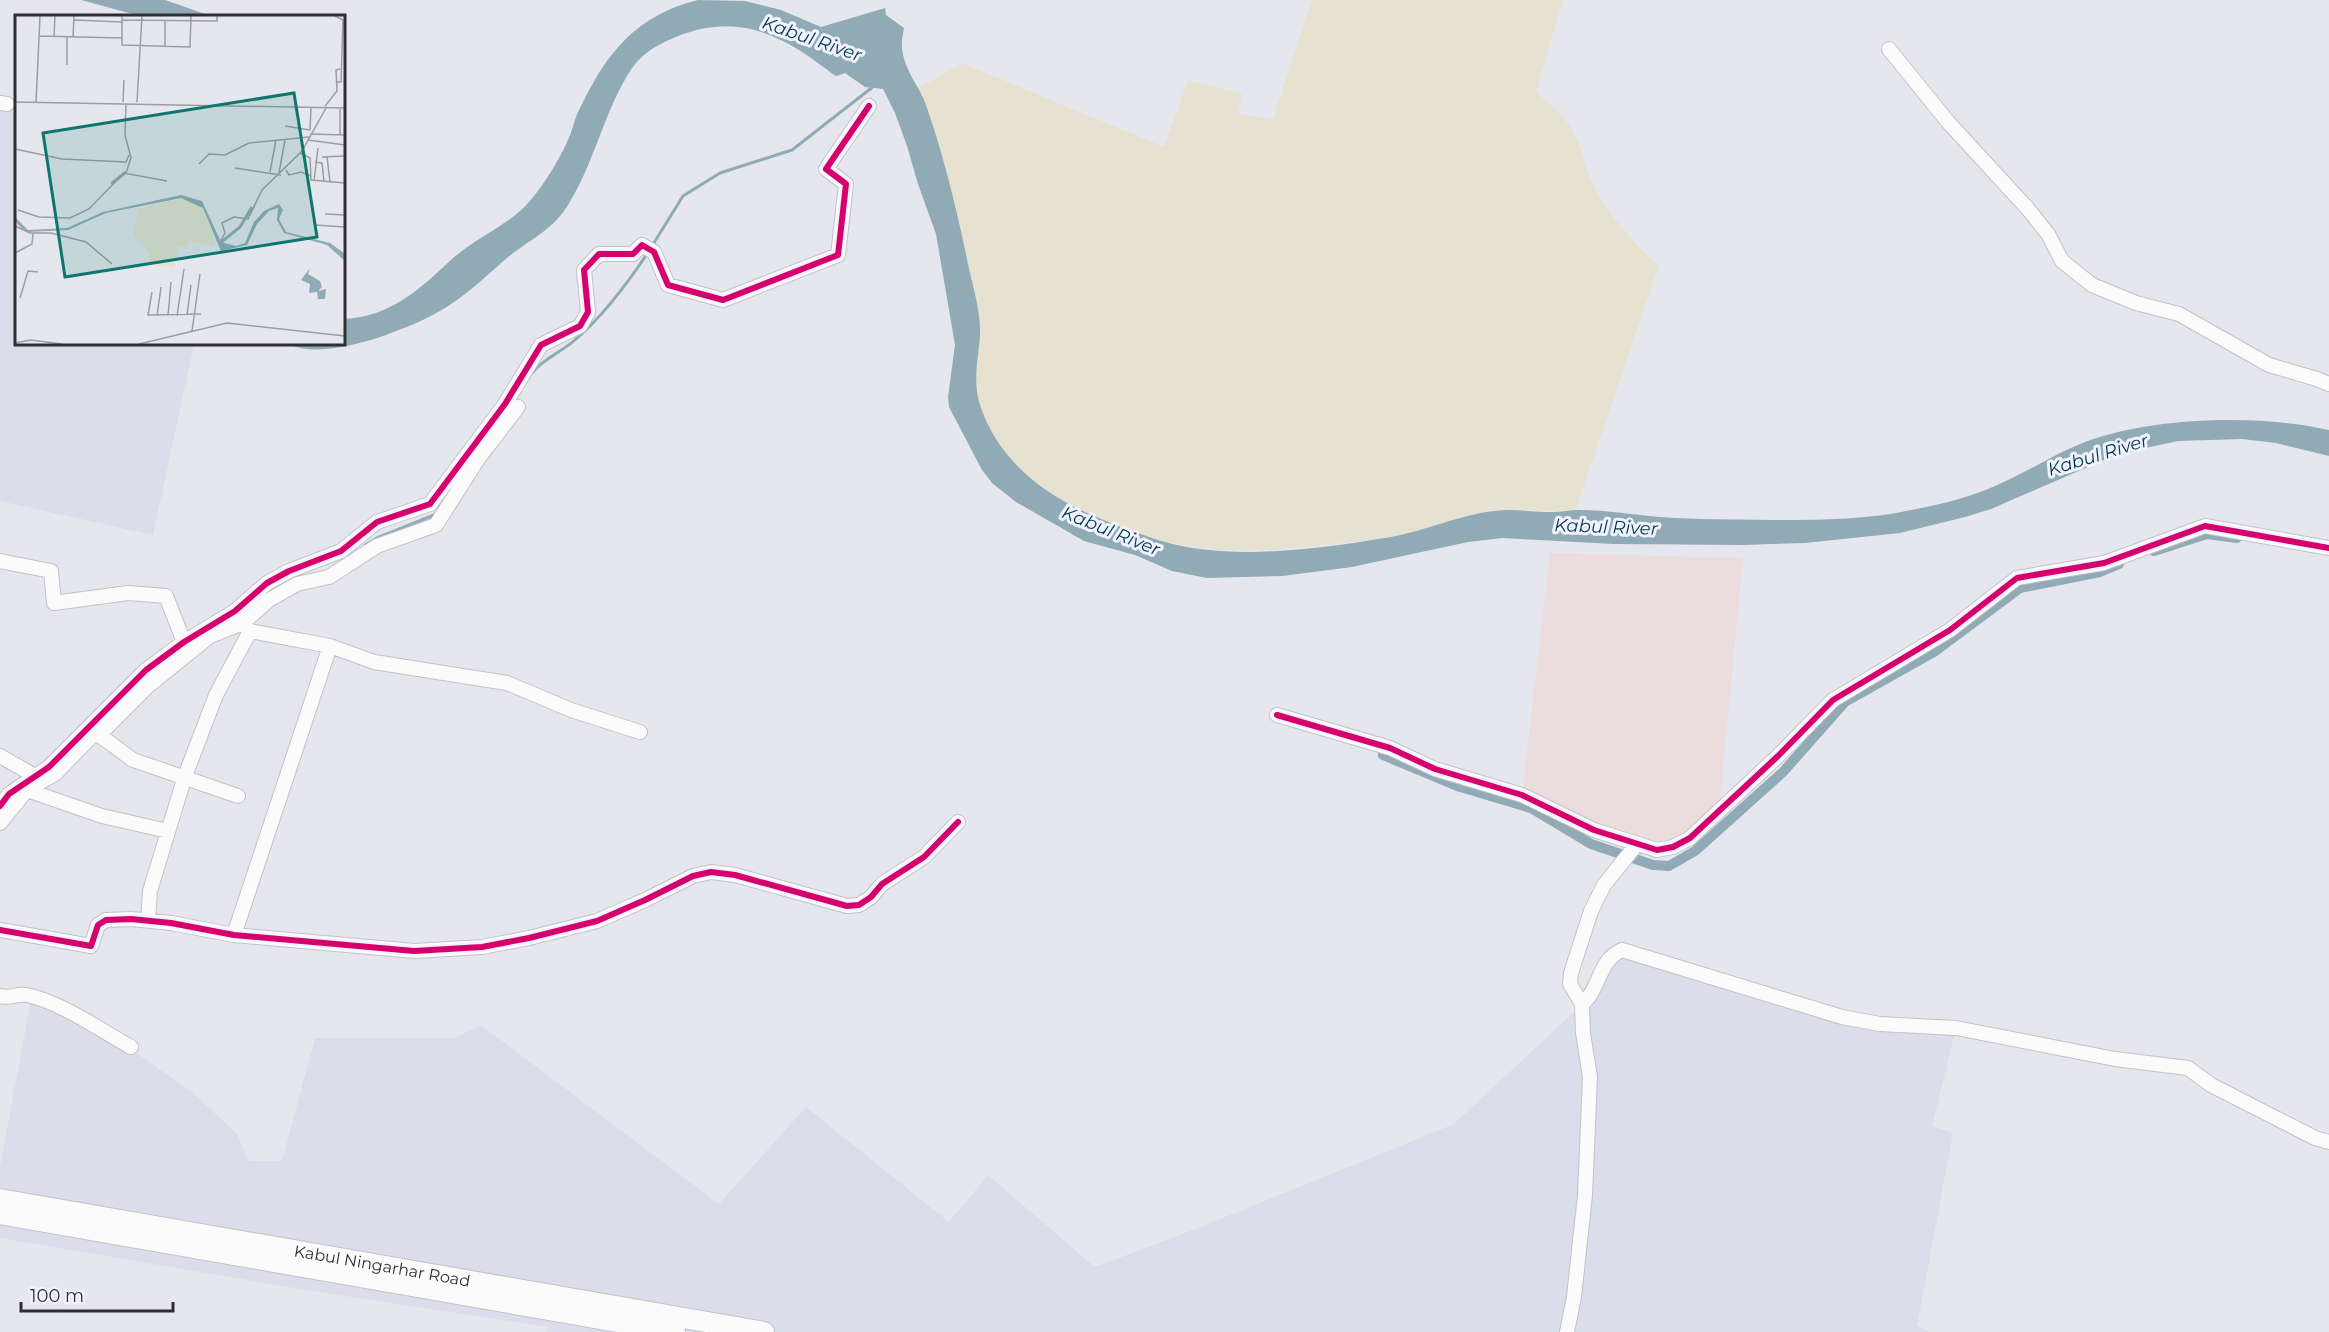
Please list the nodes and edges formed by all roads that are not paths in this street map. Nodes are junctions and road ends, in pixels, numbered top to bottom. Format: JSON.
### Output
{"nodes":[{"id":1,"x":1889,"y":49,"type":"dead end"},
{"id":2,"x":869,"y":106,"type":"dead end"},
{"id":3,"x":2329,"y":384,"type":"edge"},
{"id":4,"x":518,"y":407,"type":"dead end"},
{"id":5,"x":2329,"y":548,"type":"edge"},
{"id":6,"x":0,"y":561,"type":"edge"},
{"id":7,"x":235,"y":611,"type":"junction"},
{"id":8,"x":247,"y":627,"type":"junction"},
{"id":9,"x":184,"y":642,"type":"junction"},
{"id":10,"x":330,"y":646,"type":"junction"},
{"id":11,"x":1277,"y":715,"type":"dead end"},
{"id":12,"x":640,"y":732,"type":"dead end"},
{"id":13,"x":99,"y":735,"type":"junction"},
{"id":14,"x":0,"y":756,"type":"edge"},
{"id":15,"x":35,"y":776,"type":"junction"},
{"id":16,"x":184,"y":779,"type":"junction"},
{"id":17,"x":238,"y":796,"type":"dead end"},
{"id":18,"x":10,"y":797,"type":"edge"},
{"id":19,"x":958,"y":822,"type":"dead end"},
{"id":20,"x":0,"y":824,"type":"edge"},
{"id":21,"x":168,"y":831,"type":"junction"},
{"id":22,"x":1637,"y":844,"type":"junction"},
{"id":23,"x":148,"y":921,"type":"junction"},
{"id":24,"x":0,"y":930,"type":"edge"},
{"id":25,"x":234,"y":935,"type":"junction"},
{"id":26,"x":0,"y":996,"type":"edge"},
{"id":27,"x":1578,"y":999,"type":"junction"},
{"id":28,"x":131,"y":1047,"type":"dead end"},
{"id":29,"x":2329,"y":1142,"type":"edge"},
{"id":30,"x":0,"y":1199,"type":"edge"},
{"id":31,"x":0,"y":1214,"type":"edge"},
{"id":32,"x":80,"y":1221,"type":"junction"},
{"id":33,"x":576,"y":1307,"type":"junction"},
{"id":34,"x":675,"y":1332,"type":"edge"},
{"id":35,"x":761,"y":1332,"type":"edge"},
{"id":36,"x":1567,"y":1332,"type":"edge"}],
"edges":[{"from":1,"to":3,"type":"street"},
{"from":2,"to":7,"type":"street"},
{"from":4,"to":8,"type":"street"},
{"from":5,"to":22,"type":"street"},
{"from":6,"to":9,"type":"street"},
{"from":7,"to":8,"type":"street"},
{"from":7,"to":9,"type":"street"},
{"from":8,"to":10,"type":"street"},
{"from":8,"to":13,"type":"street"},
{"from":8,"to":16,"type":"street"},
{"from":9,"to":15,"type":"street"},
{"from":10,"to":12,"type":"street"},
{"from":10,"to":25,"type":"street"},
{"from":11,"to":22,"type":"street"},
{"from":13,"to":16,"type":"street"},
{"from":13,"to":18,"type":"street"},
{"from":14,"to":15,"type":"street"},
{"from":15,"to":18,"type":"street"},
{"from":16,"to":17,"type":"street"},
{"from":16,"to":21,"type":"street"},
{"from":18,"to":20,"type":"street"},
{"from":18,"to":21,"type":"street"},
{"from":19,"to":25,"type":"street"},
{"from":21,"to":23,"type":"street"},
{"from":22,"to":27,"type":"street"},
{"from":23,"to":24,"type":"street"},
{"from":23,"to":25,"type":"street"},
{"from":26,"to":28,"type":"street"},
{"from":27,"to":29,"type":"street"},
{"from":27,"to":36,"type":"street"},
{"from":30,"to":32,"type":"highway","name":"Kabul Ningarhar Road"},
{"from":31,"to":32,"type":"highway","name":"Kabul Ningarhar Road"},
{"from":32,"to":33,"type":"highway","name":"Kabul Ningarhar Road"},
{"from":33,"to":34,"type":"highway","name":"Kabul Ningarhar Road"},
{"from":33,"to":35,"type":"highway","name":"Kabul Ningarhar Road"}]}
